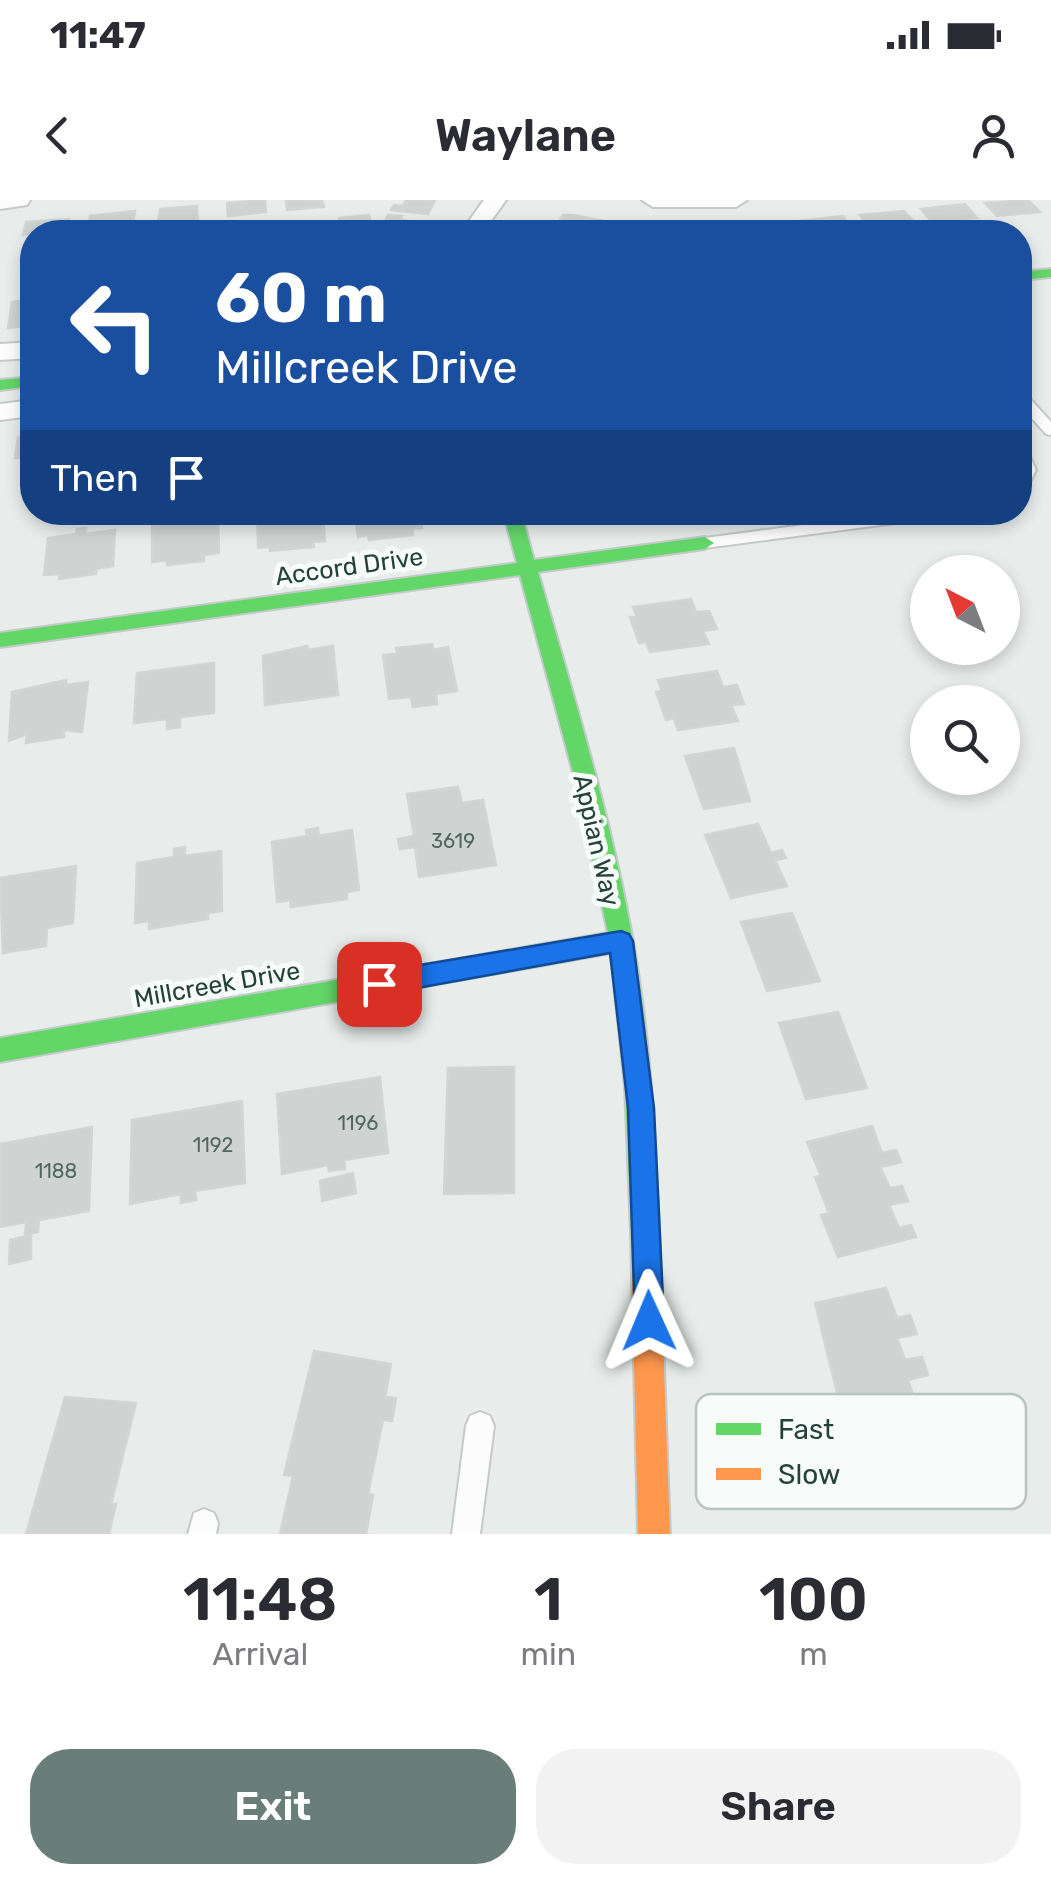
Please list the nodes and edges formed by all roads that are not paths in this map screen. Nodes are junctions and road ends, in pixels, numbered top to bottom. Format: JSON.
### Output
{"nodes":[{"id":1,"x":19,"y":200,"type":"edge"},
{"id":2,"x":653,"y":200,"type":"edge"},
{"id":3,"x":736,"y":200,"type":"edge"},
{"id":4,"x":0,"y":202,"type":"edge"},
{"id":5,"x":1032,"y":410,"type":"edge"},
{"id":6,"x":1051,"y":431,"type":"edge"},
{"id":7,"x":515,"y":525,"type":"edge"},
{"id":8,"x":842,"y":525,"type":"edge"},
{"id":9,"x":704,"y":543,"type":"joint"},
{"id":10,"x":524,"y":570,"type":"junction"},
{"id":11,"x":0,"y":640,"type":"edge"},
{"id":12,"x":621,"y":941,"type":"junction"},
{"id":13,"x":0,"y":1050,"type":"edge"},
{"id":14,"x":480,"y":1426,"type":"dead end"},
{"id":15,"x":466,"y":1534,"type":"edge"},
{"id":16,"x":654,"y":1534,"type":"edge"}],
"edges":[{"from":1,"to":4,"type":"street"},
{"from":2,"to":3,"type":"street"},
{"from":5,"to":6,"type":"lane"},
{"from":7,"to":10,"type":"street","name":"Appian Way"},
{"from":8,"to":9,"type":"lane"},
{"from":9,"to":10,"type":"street","name":"Accord Drive"},
{"from":10,"to":11,"type":"street","name":"Accord Drive"},
{"from":10,"to":12,"type":"street","name":"Appian Way"},
{"from":12,"to":13,"type":"street","name":"Millcreek Drive"},
{"from":12,"to":16,"type":"street","name":"Appian Way"},
{"from":14,"to":15,"type":"lane"}]}
